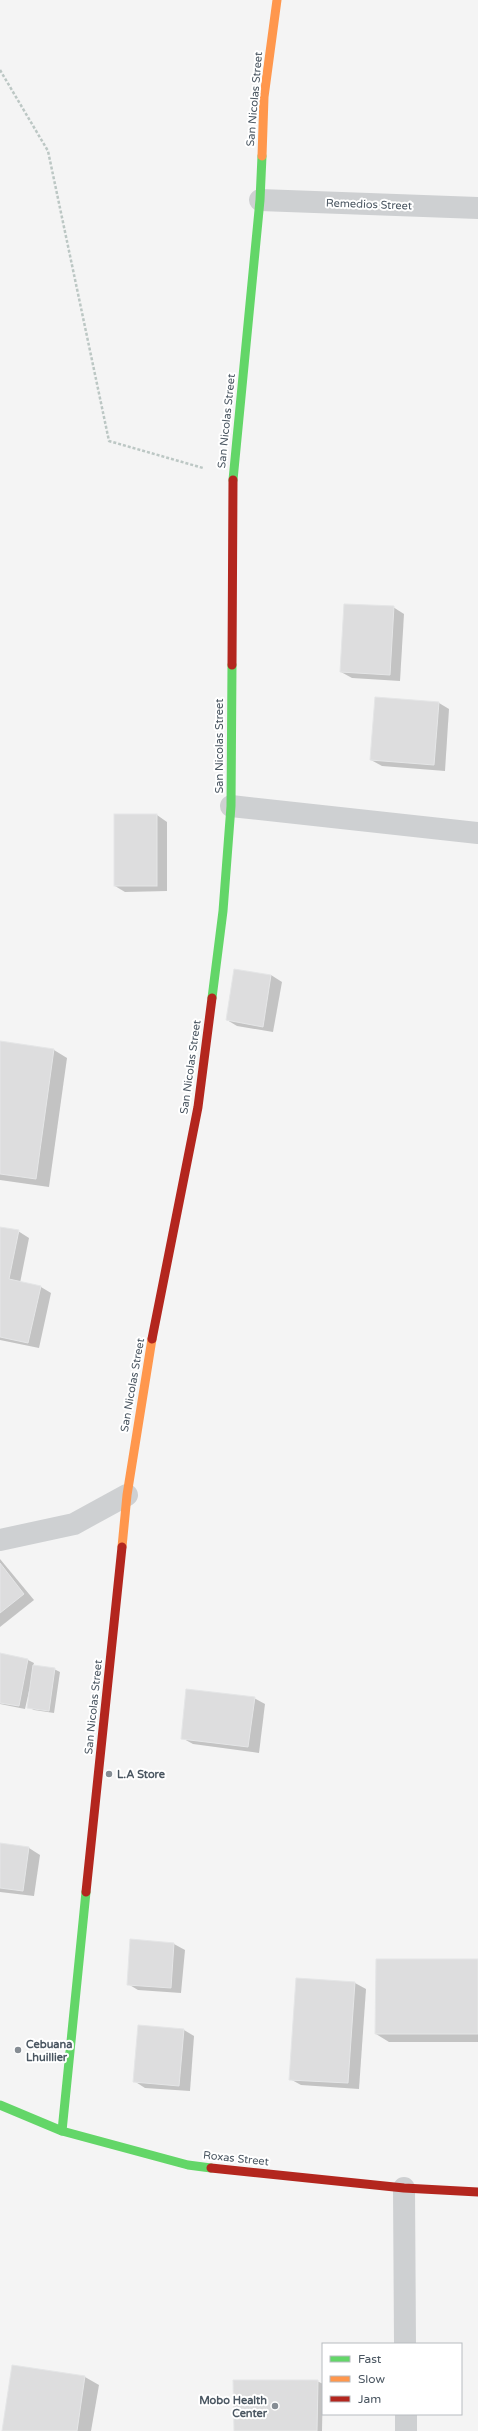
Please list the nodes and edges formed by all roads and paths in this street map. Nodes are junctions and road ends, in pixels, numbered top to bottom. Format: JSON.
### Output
{"nodes":[{"id":1,"x":277,"y":0,"type":"edge"},
{"id":2,"x":0,"y":70,"type":"edge"},
{"id":3,"x":260,"y":200,"type":"junction"},
{"id":4,"x":478,"y":208,"type":"edge"},
{"id":5,"x":233,"y":476,"type":"junction"},
{"id":6,"x":231,"y":806,"type":"junction"},
{"id":7,"x":478,"y":833,"type":"edge"},
{"id":8,"x":127,"y":1495,"type":"junction"},
{"id":9,"x":0,"y":1540,"type":"edge"},
{"id":10,"x":0,"y":2105,"type":"edge"},
{"id":11,"x":62,"y":2131,"type":"junction"},
{"id":12,"x":404,"y":2188,"type":"junction"},
{"id":13,"x":478,"y":2192,"type":"edge"},
{"id":14,"x":405,"y":2343,"type":"edge"},
{"id":15,"x":406,"y":2415,"type":"edge"},
{"id":16,"x":406,"y":2431,"type":"edge"}],
"edges":[{"from":1,"to":3,"type":"street","name":"San Nicolas Street"},
{"from":2,"to":5,"type":"path"},
{"from":3,"to":4,"type":"street","name":"Remedios Street"},
{"from":3,"to":5,"type":"street","name":"San Nicolas Street"},
{"from":5,"to":6,"type":"street","name":"San Nicolas Street"},
{"from":6,"to":7,"type":"street"},
{"from":6,"to":8,"type":"street","name":"San Nicolas Street"},
{"from":8,"to":9,"type":"street"},
{"from":8,"to":11,"type":"street","name":"San Nicolas Street"},
{"from":10,"to":11,"type":"street","name":"Roxas Street"},
{"from":11,"to":12,"type":"street","name":"Roxas Street"},
{"from":12,"to":13,"type":"street","name":"Roxas Street"},
{"from":12,"to":14,"type":"street"},
{"from":15,"to":16,"type":"street"}]}
